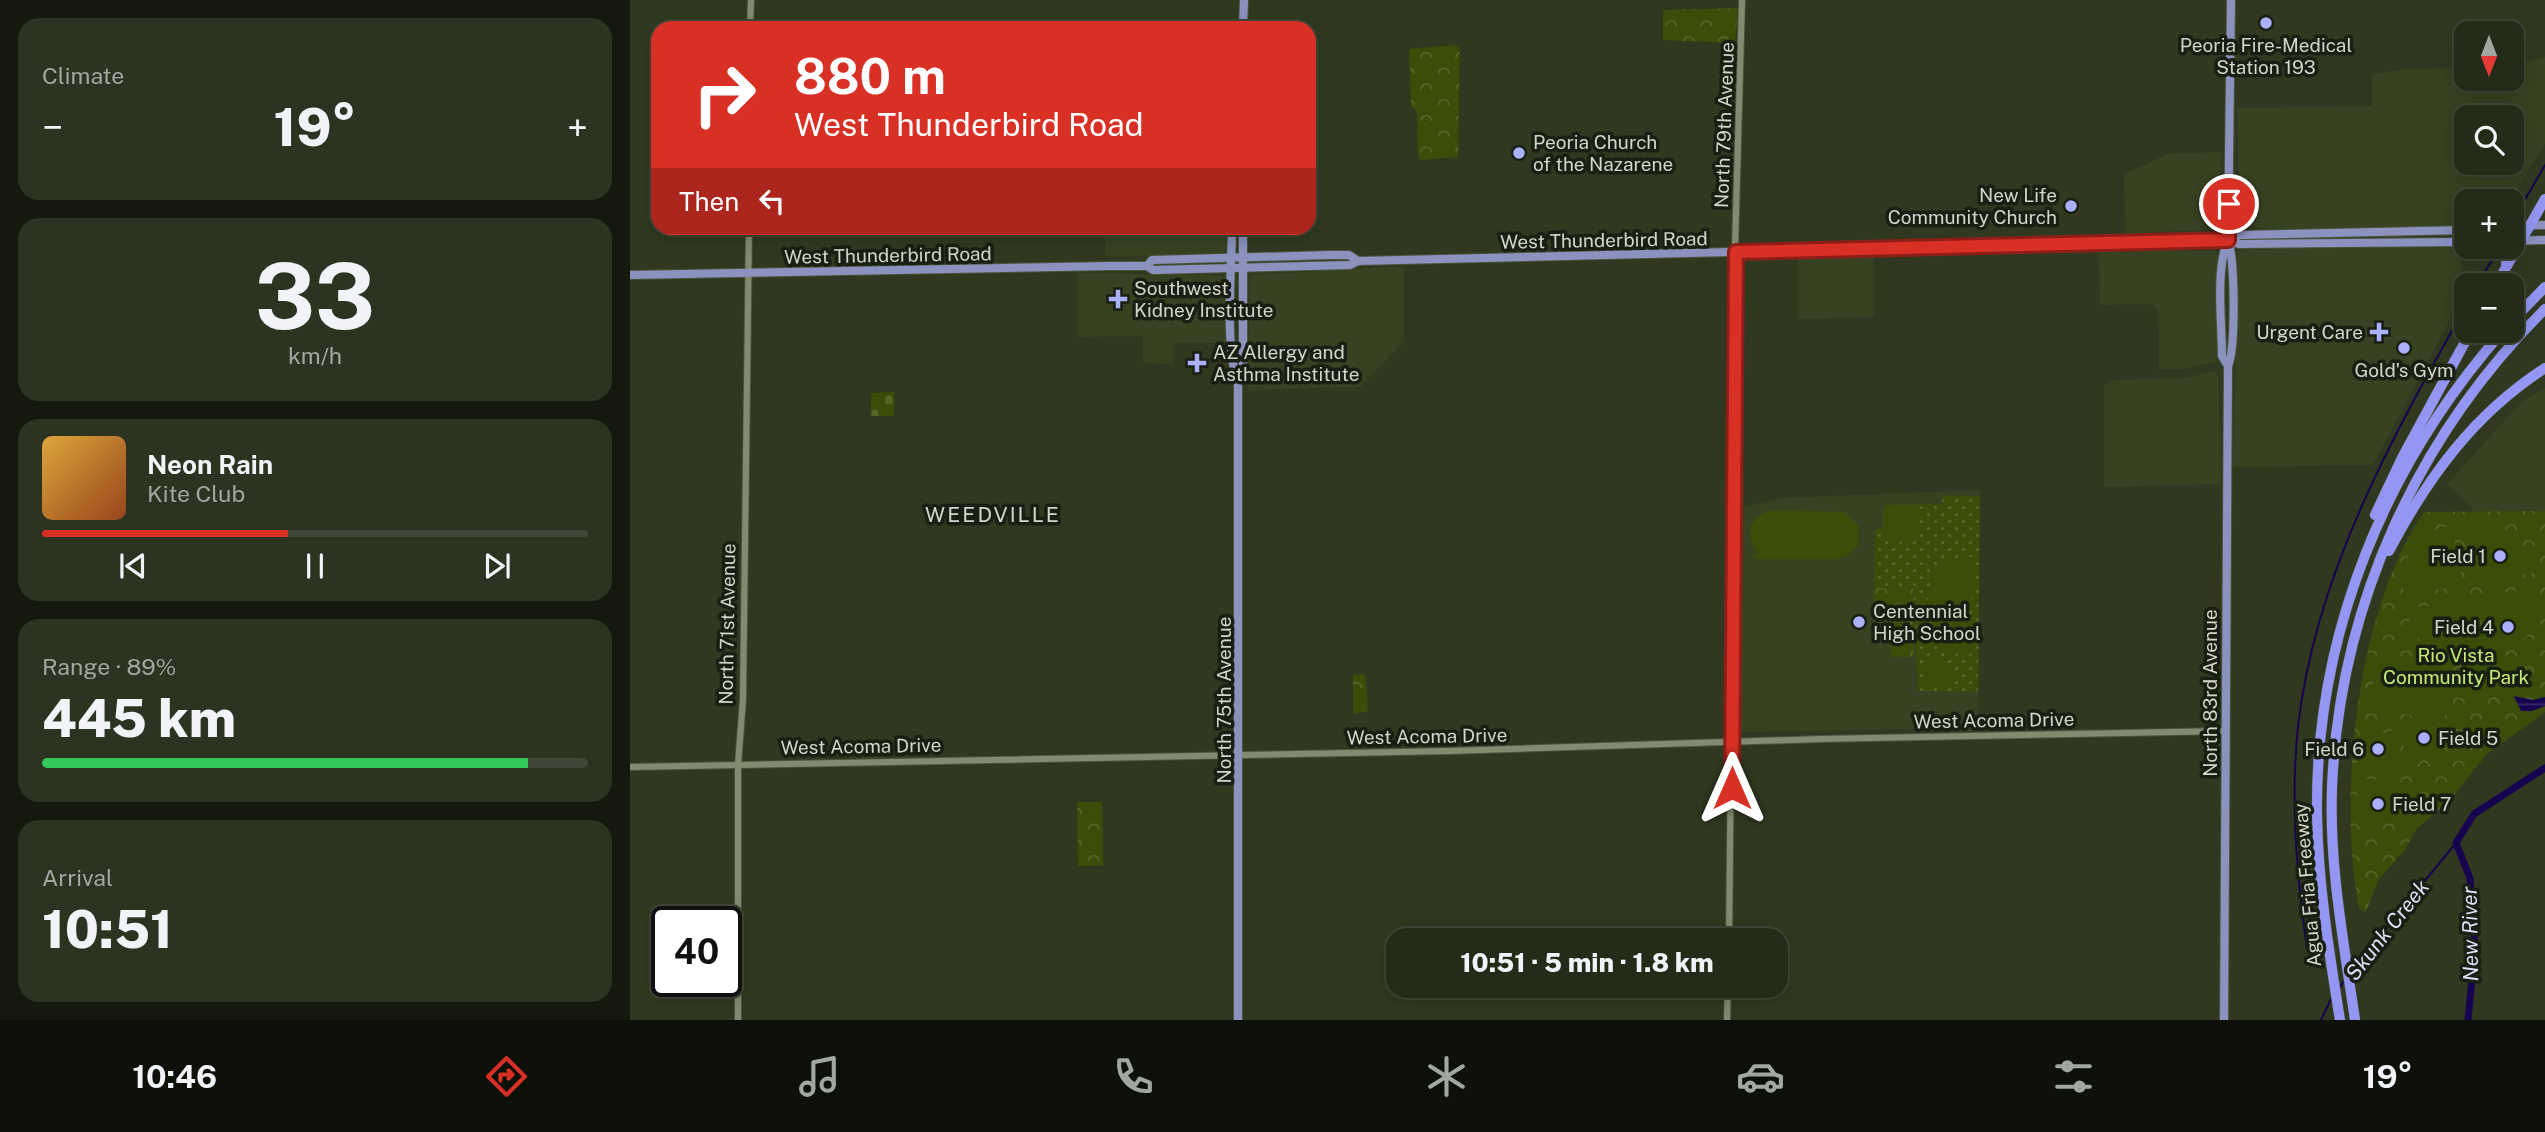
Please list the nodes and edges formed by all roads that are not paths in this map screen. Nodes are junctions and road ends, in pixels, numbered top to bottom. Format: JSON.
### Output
{"nodes":[{"id":1,"x":751,"y":0,"type":"edge"},
{"id":2,"x":1244,"y":0,"type":"edge"},
{"id":3,"x":1742,"y":0,"type":"edge"},
{"id":4,"x":2231,"y":0,"type":"edge"},
{"id":5,"x":750,"y":21,"type":"edge"},
{"id":6,"x":1243,"y":21,"type":"edge"},
{"id":7,"x":2545,"y":200,"type":"edge"},
{"id":8,"x":2524,"y":225,"type":"edge"},
{"id":9,"x":2530,"y":225,"type":"junction"},
{"id":10,"x":2545,"y":225,"type":"edge"},
{"id":11,"x":2454,"y":230,"type":"edge"},
{"id":12,"x":2524,"y":232,"type":"edge"},
{"id":13,"x":749,"y":235,"type":"edge"},
{"id":14,"x":1232,"y":235,"type":"edge"},
{"id":15,"x":1243,"y":235,"type":"edge"},
{"id":16,"x":2228,"y":240,"type":"junction"},
{"id":17,"x":2545,"y":240,"type":"edge"},
{"id":18,"x":2524,"y":241,"type":"edge"},
{"id":19,"x":2454,"y":242,"type":"edge"},
{"id":20,"x":1736,"y":252,"type":"junction"},
{"id":21,"x":1232,"y":258,"type":"junction"},
{"id":22,"x":1243,"y":258,"type":"junction"},
{"id":23,"x":2507,"y":259,"type":"edge"},
{"id":24,"x":2509,"y":259,"type":"edge"},
{"id":25,"x":1358,"y":261,"type":"junction"},
{"id":26,"x":1147,"y":265,"type":"junction"},
{"id":27,"x":2506,"y":267,"type":"junction"},
{"id":28,"x":1232,"y":269,"type":"junction"},
{"id":29,"x":1243,"y":269,"type":"junction"},
{"id":30,"x":748,"y":273,"type":"junction"},
{"id":31,"x":2503,"y":273,"type":"edge"},
{"id":32,"x":630,"y":275,"type":"edge"},
{"id":33,"x":2545,"y":287,"type":"edge"},
{"id":34,"x":2524,"y":309,"type":"edge"},
{"id":35,"x":2545,"y":309,"type":"edge"},
{"id":36,"x":2465,"y":343,"type":"edge"},
{"id":37,"x":2493,"y":343,"type":"edge"},
{"id":38,"x":2545,"y":368,"type":"edge"},
{"id":39,"x":1238,"y":380,"type":"junction"},
{"id":40,"x":2373,"y":578,"type":"junction"},
{"id":41,"x":2348,"y":595,"type":"junction"},
{"id":42,"x":2225,"y":731,"type":"junction"},
{"id":43,"x":1732,"y":742,"type":"junction"},
{"id":44,"x":1239,"y":754,"type":"junction"},
{"id":45,"x":738,"y":765,"type":"junction"},
{"id":46,"x":630,"y":767,"type":"edge"},
{"id":47,"x":1729,"y":928,"type":"edge"},
{"id":48,"x":1728,"y":998,"type":"edge"},
{"id":49,"x":738,"y":1020,"type":"edge"},
{"id":50,"x":1238,"y":1020,"type":"edge"},
{"id":51,"x":1727,"y":1020,"type":"edge"},
{"id":52,"x":2224,"y":1020,"type":"edge"},
{"id":53,"x":2340,"y":1020,"type":"edge"},
{"id":54,"x":2355,"y":1020,"type":"edge"}],
"edges":[{"from":1,"to":5,"type":"street"},
{"from":2,"to":6,"type":"main road"},
{"from":3,"to":20,"type":"street","name":"North 79th Avenue"},
{"from":4,"to":16,"type":"main road","name":"North 83rd Avenue"},
{"from":7,"to":9,"type":"highway"},
{"from":8,"to":9,"type":"main road"},
{"from":9,"to":10,"type":"main road"},
{"from":9,"to":12,"type":"highway"},
{"from":11,"to":16,"type":"main road","name":"West Thunderbird Road"},
{"from":13,"to":30,"type":"street","name":"North 71st Avenue"},
{"from":14,"to":21,"type":"main road","name":"North 75th Avenue"},
{"from":15,"to":22,"type":"main road","name":"North 75th Avenue"},
{"from":16,"to":19,"type":"main road","name":"West Thunderbird Road"},
{"from":16,"to":20,"type":"main road","name":"West Thunderbird Road"},
{"from":16,"to":42,"type":"main road","name":"North 83rd Avenue"},
{"from":17,"to":18,"type":"main road"},
{"from":20,"to":25,"type":"main road","name":"West Thunderbird Road"},
{"from":20,"to":43,"type":"street","name":"North 79th Avenue"},
{"from":21,"to":22,"type":"main road","name":"West Thunderbird Road"},
{"from":21,"to":26,"type":"main road","name":"West Thunderbird Road"},
{"from":21,"to":28,"type":"main road","name":"North 75th Avenue"},
{"from":22,"to":25,"type":"main road","name":"West Thunderbird Road"},
{"from":22,"to":29,"type":"main road","name":"North 75th Avenue"},
{"from":23,"to":27,"type":"highway"},
{"from":24,"to":27,"type":"highway"},
{"from":25,"to":29,"type":"main road","name":"West Thunderbird Road"},
{"from":26,"to":28,"type":"main road","name":"West Thunderbird Road"},
{"from":26,"to":30,"type":"main road","name":"West Thunderbird Road"},
{"from":27,"to":31,"type":"highway"},
{"from":28,"to":29,"type":"main road","name":"West Thunderbird Road"},
{"from":28,"to":39,"type":"main road","name":"North 75th Avenue"},
{"from":29,"to":39,"type":"main road","name":"North 75th Avenue"},
{"from":30,"to":32,"type":"main road","name":"West Thunderbird Road"},
{"from":30,"to":45,"type":"street","name":"North 71st Avenue"},
{"from":33,"to":34,"type":"highway"},
{"from":35,"to":40,"type":"highway","name":"Agua Fria Freeway"},
{"from":36,"to":41,"type":"highway"},
{"from":37,"to":41,"type":"highway","name":"Agua Fria Freeway"},
{"from":38,"to":40,"type":"highway"},
{"from":39,"to":44,"type":"main road","name":"North 75th Avenue"},
{"from":40,"to":54,"type":"highway","name":"Agua Fria Freeway"},
{"from":41,"to":53,"type":"highway","name":"Agua Fria Freeway"},
{"from":42,"to":43,"type":"street","name":"West Acoma Drive"},
{"from":42,"to":52,"type":"main road","name":"North 83rd Avenue"},
{"from":43,"to":44,"type":"street","name":"West Acoma Drive"},
{"from":43,"to":47,"type":"street","name":"North 79th Avenue"},
{"from":44,"to":45,"type":"street","name":"West Acoma Drive"},
{"from":44,"to":50,"type":"main road","name":"North 75th Avenue"},
{"from":45,"to":46,"type":"street","name":"West Acoma Drive"},
{"from":45,"to":49,"type":"street","name":"North 71st Avenue"},
{"from":48,"to":51,"type":"street"}]}
